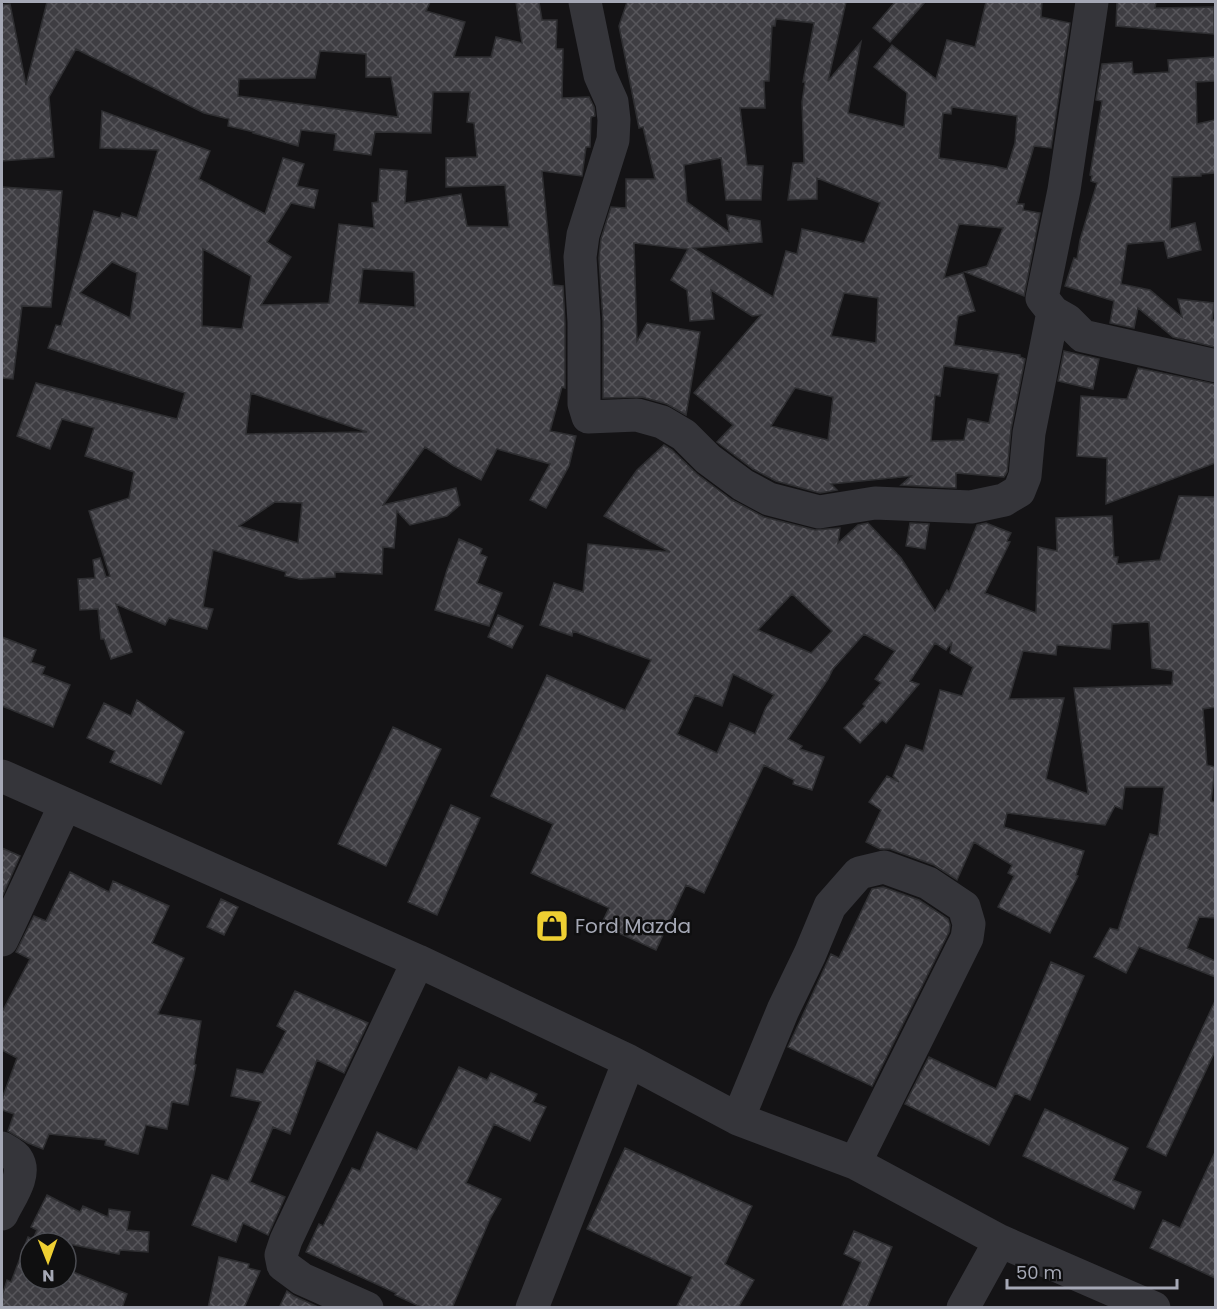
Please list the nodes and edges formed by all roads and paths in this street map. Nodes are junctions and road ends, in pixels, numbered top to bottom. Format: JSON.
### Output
{"nodes":[{"id":1,"x":585,"y":2,"type":"edge"},
{"id":2,"x":1092,"y":2,"type":"edge"},
{"id":3,"x":1053,"y":312,"type":"junction"},
{"id":4,"x":1215,"y":366,"type":"edge"},
{"id":5,"x":2,"y":776,"type":"edge"},
{"id":6,"x":65,"y":805,"type":"junction"},
{"id":7,"x":2,"y":940,"type":"edge"},
{"id":8,"x":418,"y":961,"type":"junction"},
{"id":9,"x":629,"y":1061,"type":"junction"},
{"id":10,"x":738,"y":1119,"type":"junction"},
{"id":11,"x":2,"y":1148,"type":"edge"},
{"id":12,"x":855,"y":1163,"type":"junction"},
{"id":13,"x":2,"y":1214,"type":"edge"},
{"id":14,"x":1000,"y":1241,"type":"junction"},
{"id":15,"x":358,"y":1305,"type":"edge"},
{"id":16,"x":532,"y":1308,"type":"edge"},
{"id":17,"x":963,"y":1308,"type":"edge"},
{"id":18,"x":1154,"y":1308,"type":"edge"}],
"edges":[{"from":1,"to":3,"type":"street"},
{"from":2,"to":3,"type":"street"},
{"from":3,"to":4,"type":"street"},
{"from":5,"to":6,"type":"street"},
{"from":6,"to":7,"type":"street"},
{"from":6,"to":8,"type":"street"},
{"from":8,"to":9,"type":"street"},
{"from":8,"to":15,"type":"street"},
{"from":9,"to":10,"type":"street"},
{"from":9,"to":16,"type":"street"},
{"from":10,"to":12,"type":"street"},
{"from":10,"to":12,"type":"street"},
{"from":11,"to":13,"type":"street"},
{"from":12,"to":14,"type":"street"},
{"from":14,"to":17,"type":"street"},
{"from":14,"to":18,"type":"street"}]}
